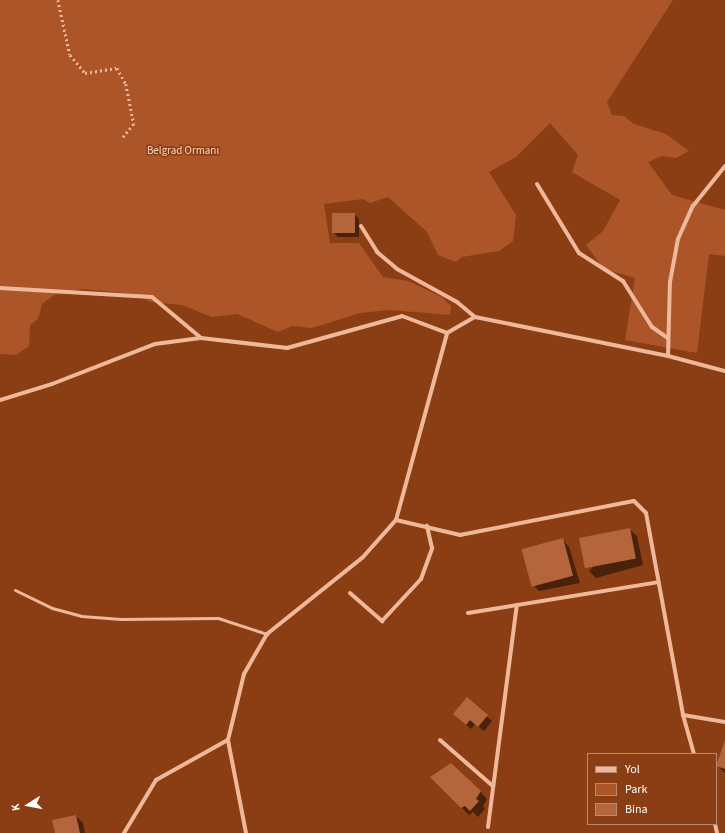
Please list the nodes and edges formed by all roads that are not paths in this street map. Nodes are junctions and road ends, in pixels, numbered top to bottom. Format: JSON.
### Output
{"nodes":[{"id":1,"x":725,"y":166,"type":"edge"},
{"id":2,"x":537,"y":184,"type":"dead end"},
{"id":3,"x":361,"y":226,"type":"dead end"},
{"id":4,"x":0,"y":288,"type":"edge"},
{"id":5,"x":475,"y":317,"type":"junction"},
{"id":6,"x":447,"y":333,"type":"junction"},
{"id":7,"x":201,"y":338,"type":"junction"},
{"id":8,"x":668,"y":338,"type":"junction"},
{"id":9,"x":668,"y":356,"type":"junction"},
{"id":10,"x":725,"y":371,"type":"edge"},
{"id":11,"x":0,"y":400,"type":"edge"},
{"id":12,"x":396,"y":520,"type":"junction"},
{"id":13,"x":427,"y":526,"type":"junction"},
{"id":14,"x":658,"y":582,"type":"junction"},
{"id":15,"x":15,"y":590,"type":"dead end"},
{"id":16,"x":350,"y":593,"type":"dead end"},
{"id":17,"x":517,"y":605,"type":"junction"},
{"id":18,"x":468,"y":613,"type":"dead end"},
{"id":19,"x":267,"y":634,"type":"junction"},
{"id":20,"x":683,"y":715,"type":"junction"},
{"id":21,"x":725,"y":722,"type":"edge"},
{"id":22,"x":228,"y":740,"type":"junction"},
{"id":23,"x":440,"y":740,"type":"dead end"},
{"id":24,"x":694,"y":753,"type":"edge"},
{"id":25,"x":493,"y":786,"type":"junction"},
{"id":26,"x":488,"y":827,"type":"dead end"},
{"id":27,"x":124,"y":833,"type":"edge"},
{"id":28,"x":246,"y":833,"type":"edge"}],
"edges":[{"from":1,"to":8,"type":"street"},
{"from":2,"to":8,"type":"street"},
{"from":3,"to":5,"type":"street"},
{"from":4,"to":7,"type":"street"},
{"from":5,"to":6,"type":"street"},
{"from":5,"to":9,"type":"street"},
{"from":6,"to":7,"type":"street"},
{"from":6,"to":12,"type":"street"},
{"from":7,"to":11,"type":"street"},
{"from":8,"to":9,"type":"street"},
{"from":9,"to":10,"type":"street"},
{"from":12,"to":13,"type":"street"},
{"from":12,"to":19,"type":"street"},
{"from":13,"to":14,"type":"street"},
{"from":13,"to":16,"type":"street"},
{"from":14,"to":17,"type":"street"},
{"from":14,"to":20,"type":"street"},
{"from":15,"to":19,"type":"lane"},
{"from":17,"to":18,"type":"street"},
{"from":17,"to":25,"type":"street"},
{"from":19,"to":22,"type":"street"},
{"from":20,"to":21,"type":"street"},
{"from":20,"to":24,"type":"street"},
{"from":22,"to":27,"type":"street"},
{"from":22,"to":28,"type":"street"},
{"from":23,"to":25,"type":"street"},
{"from":25,"to":26,"type":"street"}]}
